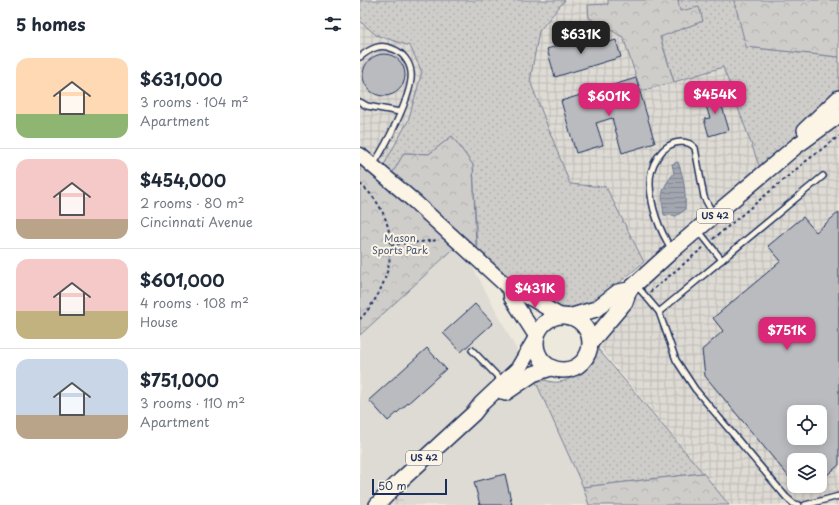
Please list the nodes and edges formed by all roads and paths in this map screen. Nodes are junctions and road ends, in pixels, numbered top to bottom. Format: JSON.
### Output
{"nodes":[{"id":1,"x":360,"y":57,"type":"edge"},
{"id":2,"x":839,"y":98,"type":"edge"},
{"id":3,"x":360,"y":102,"type":"edge"},
{"id":4,"x":400,"y":112,"type":"junction"},
{"id":5,"x":839,"y":115,"type":"edge"},
{"id":6,"x":839,"y":136,"type":"edge"},
{"id":7,"x":795,"y":147,"type":"junction"},
{"id":8,"x":360,"y":155,"type":"edge"},
{"id":9,"x":373,"y":166,"type":"junction"},
{"id":10,"x":823,"y":176,"type":"dead end"},
{"id":11,"x":360,"y":184,"type":"edge"},
{"id":12,"x":714,"y":216,"type":"junction"},
{"id":13,"x":698,"y":230,"type":"junction"},
{"id":14,"x":442,"y":240,"type":"dead end"},
{"id":15,"x":708,"y":243,"type":"junction"},
{"id":16,"x":391,"y":245,"type":"junction"},
{"id":17,"x":672,"y":251,"type":"junction"},
{"id":18,"x":722,"y":260,"type":"junction"},
{"id":19,"x":511,"y":290,"type":"junction"},
{"id":20,"x":636,"y":290,"type":"junction"},
{"id":21,"x":659,"y":312,"type":"junction"},
{"id":22,"x":565,"y":316,"type":"junction"},
{"id":23,"x":360,"y":319,"type":"edge"},
{"id":24,"x":536,"y":338,"type":"junction"},
{"id":25,"x":592,"y":346,"type":"junction"},
{"id":26,"x":472,"y":350,"type":"dead end"},
{"id":27,"x":551,"y":368,"type":"junction"},
{"id":28,"x":533,"y":374,"type":"junction"},
{"id":29,"x":504,"y":383,"type":"junction"},
{"id":30,"x":474,"y":413,"type":"junction"},
{"id":31,"x":839,"y":496,"type":"edge"},
{"id":32,"x":377,"y":505,"type":"edge"},
{"id":33,"x":799,"y":505,"type":"edge"},
{"id":34,"x":805,"y":505,"type":"edge"}],
"edges":[{"from":1,"to":4,"type":"lane"},
{"from":2,"to":7,"type":"main road","number":"US 42"},
{"from":3,"to":4,"type":"lane"},
{"from":4,"to":9,"type":"lane"},
{"from":5,"to":7,"type":"main road","number":"US 42"},
{"from":6,"to":15,"type":"path"},
{"from":7,"to":12,"type":"main road","number":"US 42"},
{"from":8,"to":9,"type":"street"},
{"from":9,"to":19,"type":"street"},
{"from":10,"to":18,"type":"lane"},
{"from":11,"to":16,"type":"path"},
{"from":12,"to":13,"type":"main road","number":"US 42"},
{"from":12,"to":17,"type":"lane"},
{"from":13,"to":15,"type":"lane"},
{"from":13,"to":17,"type":"main road","number":"US 42"},
{"from":14,"to":16,"type":"path"},
{"from":15,"to":18,"type":"lane"},
{"from":15,"to":20,"type":"path"},
{"from":16,"to":23,"type":"path"},
{"from":17,"to":20,"type":"main road","number":"US 42"},
{"from":18,"to":21,"type":"lane"},
{"from":19,"to":22,"type":"street"},
{"from":19,"to":24,"type":"street"},
{"from":20,"to":21,"type":"lane"},
{"from":20,"to":22,"type":"main road","number":"US 42"},
{"from":20,"to":25,"type":"main road","number":"US 42"},
{"from":21,"to":33,"type":"lane"},
{"from":22,"to":24,"type":"main road","number":"US 42"},
{"from":22,"to":25,"type":"main road"},
{"from":24,"to":27,"type":"main road"},
{"from":24,"to":29,"type":"main road","number":"US 42"},
{"from":25,"to":27,"type":"main road","number":"US 42"},
{"from":25,"to":28,"type":"path"},
{"from":26,"to":29,"type":"lane"},
{"from":27,"to":28,"type":"main road","number":"US 42"},
{"from":28,"to":30,"type":"main road","number":"US 42"},
{"from":29,"to":30,"type":"main road","number":"US 42"},
{"from":30,"to":32,"type":"main road","number":"US 42"},
{"from":31,"to":34,"type":"lane"}]}
